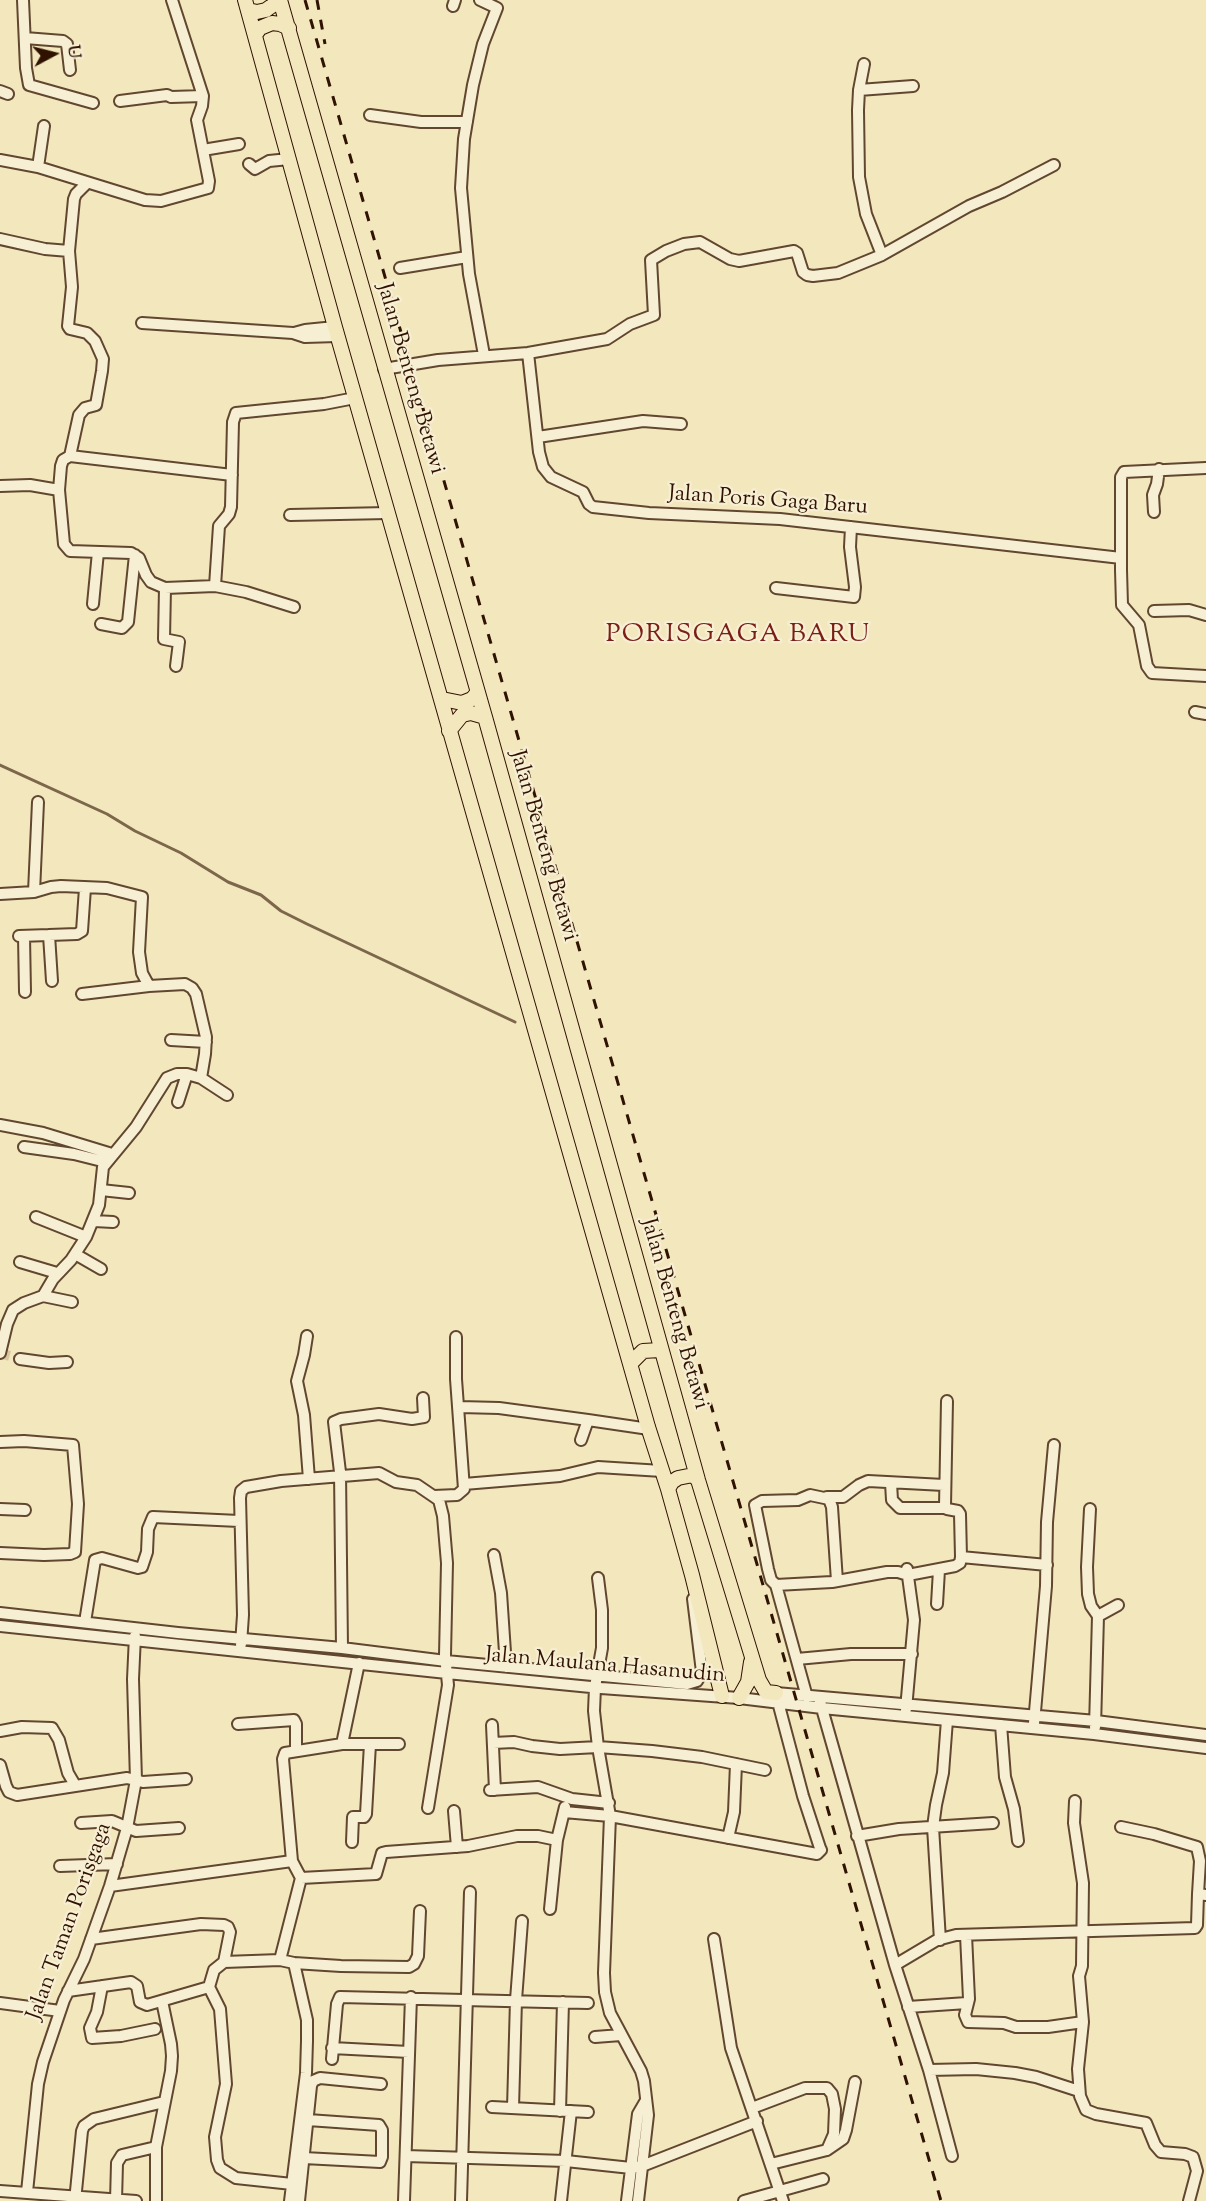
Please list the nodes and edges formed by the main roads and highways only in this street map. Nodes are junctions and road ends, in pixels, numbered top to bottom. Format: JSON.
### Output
{"nodes":[{"id":1,"x":276,"y":2,"type":"edge"},
{"id":2,"x":250,"y":7,"type":"edge"},
{"id":3,"x":282,"y":25,"type":"junction"},
{"id":4,"x":258,"y":31,"type":"junction"},
{"id":5,"x":475,"y":696,"type":"junction"},
{"id":6,"x":445,"y":700,"type":"junction"},
{"id":7,"x":480,"y":715,"type":"junction"},
{"id":8,"x":452,"y":727,"type":"junction"},
{"id":9,"x":660,"y":1350,"type":"junction"},
{"id":10,"x":631,"y":1363,"type":"junction"},
{"id":11,"x":698,"y":1480,"type":"junction"},
{"id":12,"x":668,"y":1489,"type":"junction"},
{"id":13,"x":752,"y":1657,"type":"junction"},
{"id":14,"x":722,"y":1696,"type":"road end"},
{"id":15,"x":777,"y":1697,"type":"road end"},
{"id":16,"x":739,"y":1698,"type":"road end"}],
"edges":[{"from":1,"to":2,"type":"main road"},
{"from":1,"to":3,"type":"main road","name":"Jalan Benteng Betawi"},
{"from":2,"to":4,"type":"main road"},
{"from":3,"to":4,"type":"main road"},
{"from":3,"to":5,"type":"main road","name":"Jalan Benteng Betawi"},
{"from":4,"to":6,"type":"main road"},
{"from":5,"to":6,"type":"main road"},
{"from":5,"to":7,"type":"main road","name":"Jalan Benteng Betawi"},
{"from":6,"to":8,"type":"main road"},
{"from":7,"to":8,"type":"main road"},
{"from":7,"to":9,"type":"main road","name":"Jalan Benteng Betawi"},
{"from":8,"to":10,"type":"main road"},
{"from":9,"to":10,"type":"main road"},
{"from":9,"to":11,"type":"main road","name":"Jalan Benteng Betawi"},
{"from":10,"to":12,"type":"main road"},
{"from":11,"to":12,"type":"main road"},
{"from":11,"to":13,"type":"main road","name":"Jalan Benteng Betawi"},
{"from":12,"to":14,"type":"main road"},
{"from":13,"to":15,"type":"main road","name":"Jalan Benteng Betawi"},
{"from":13,"to":16,"type":"main road"}]}
